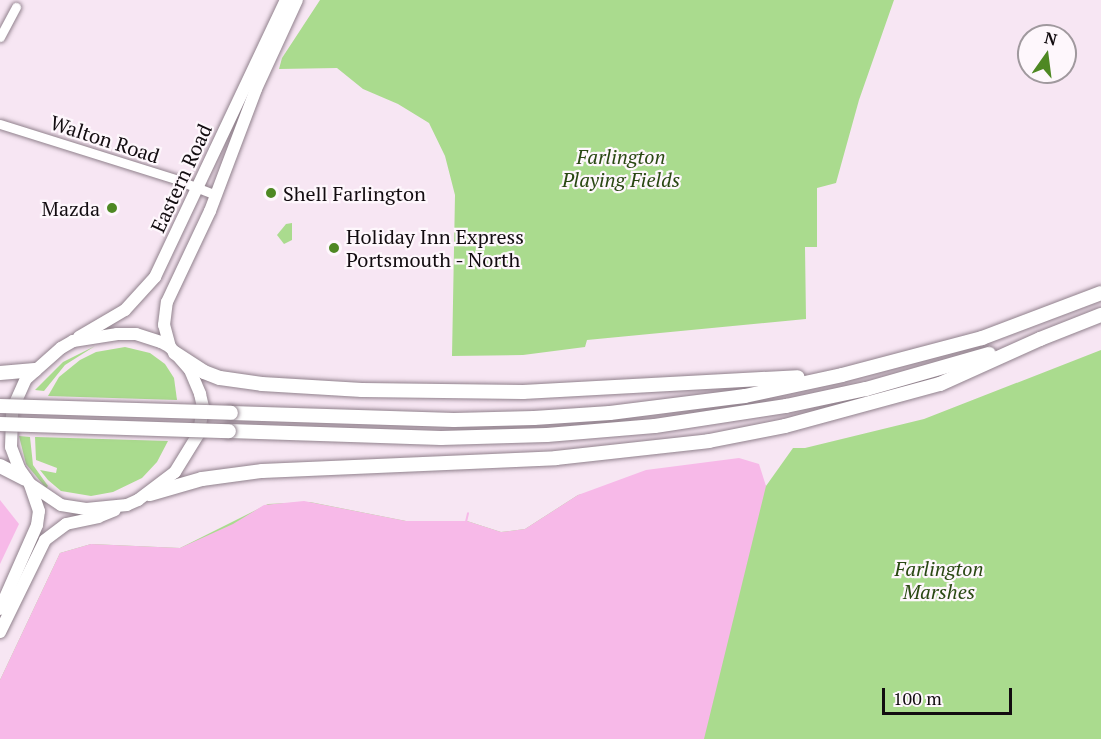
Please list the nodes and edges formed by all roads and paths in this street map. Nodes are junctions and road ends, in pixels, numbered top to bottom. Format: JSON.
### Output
{"nodes":[{"id":1,"x":286,"y":0,"type":"edge"},
{"id":2,"x":297,"y":0,"type":"edge"},
{"id":3,"x":16,"y":7,"type":"dead end"},
{"id":4,"x":0,"y":37,"type":"edge"},
{"id":5,"x":0,"y":124,"type":"edge"},
{"id":6,"x":199,"y":188,"type":"junction"},
{"id":7,"x":216,"y":195,"type":"junction"},
{"id":8,"x":1101,"y":294,"type":"edge"},
{"id":9,"x":1101,"y":315,"type":"edge"},
{"id":10,"x":1040,"y":339,"type":"junction"},
{"id":11,"x":73,"y":341,"type":"junction"},
{"id":12,"x":173,"y":350,"type":"junction"},
{"id":13,"x":34,"y":370,"type":"junction"},
{"id":14,"x":0,"y":373,"type":"edge"},
{"id":15,"x":842,"y":375,"type":"junction"},
{"id":16,"x":0,"y":406,"type":"edge"},
{"id":17,"x":0,"y":424,"type":"edge"},
{"id":18,"x":0,"y":466,"type":"edge"},
{"id":19,"x":28,"y":481,"type":"junction"},
{"id":20,"x":150,"y":494,"type":"junction"},
{"id":21,"x":128,"y":505,"type":"junction"},
{"id":22,"x":0,"y":609,"type":"edge"},
{"id":23,"x":0,"y":632,"type":"edge"}],
"edges":[{"from":1,"to":6,"type":"main road","name":"Eastern Road"},
{"from":2,"to":7,"type":"main road","name":"Eastern Road"},
{"from":3,"to":4,"type":"street"},
{"from":5,"to":6,"type":"street","name":"Walton Road"},
{"from":6,"to":7,"type":"street","name":"Walton Road"},
{"from":6,"to":11,"type":"main road","name":"Eastern Road"},
{"from":7,"to":12,"type":"main road","name":"Eastern Road"},
{"from":8,"to":15,"type":"highway"},
{"from":9,"to":10,"type":"highway"},
{"from":10,"to":17,"type":"highway","bridge":true},
{"from":10,"to":20,"type":"highway"},
{"from":11,"to":12,"type":"main road"},
{"from":11,"to":13,"type":"main road"},
{"from":12,"to":15,"type":"highway"},
{"from":12,"to":20,"type":"main road"},
{"from":13,"to":14,"type":"highway"},
{"from":13,"to":19,"type":"main road"},
{"from":15,"to":16,"type":"highway","bridge":true},
{"from":18,"to":19,"type":"highway"},
{"from":19,"to":21,"type":"main road"},
{"from":19,"to":22,"type":"main road"},
{"from":20,"to":21,"type":"main road"},
{"from":21,"to":23,"type":"main road"}]}
